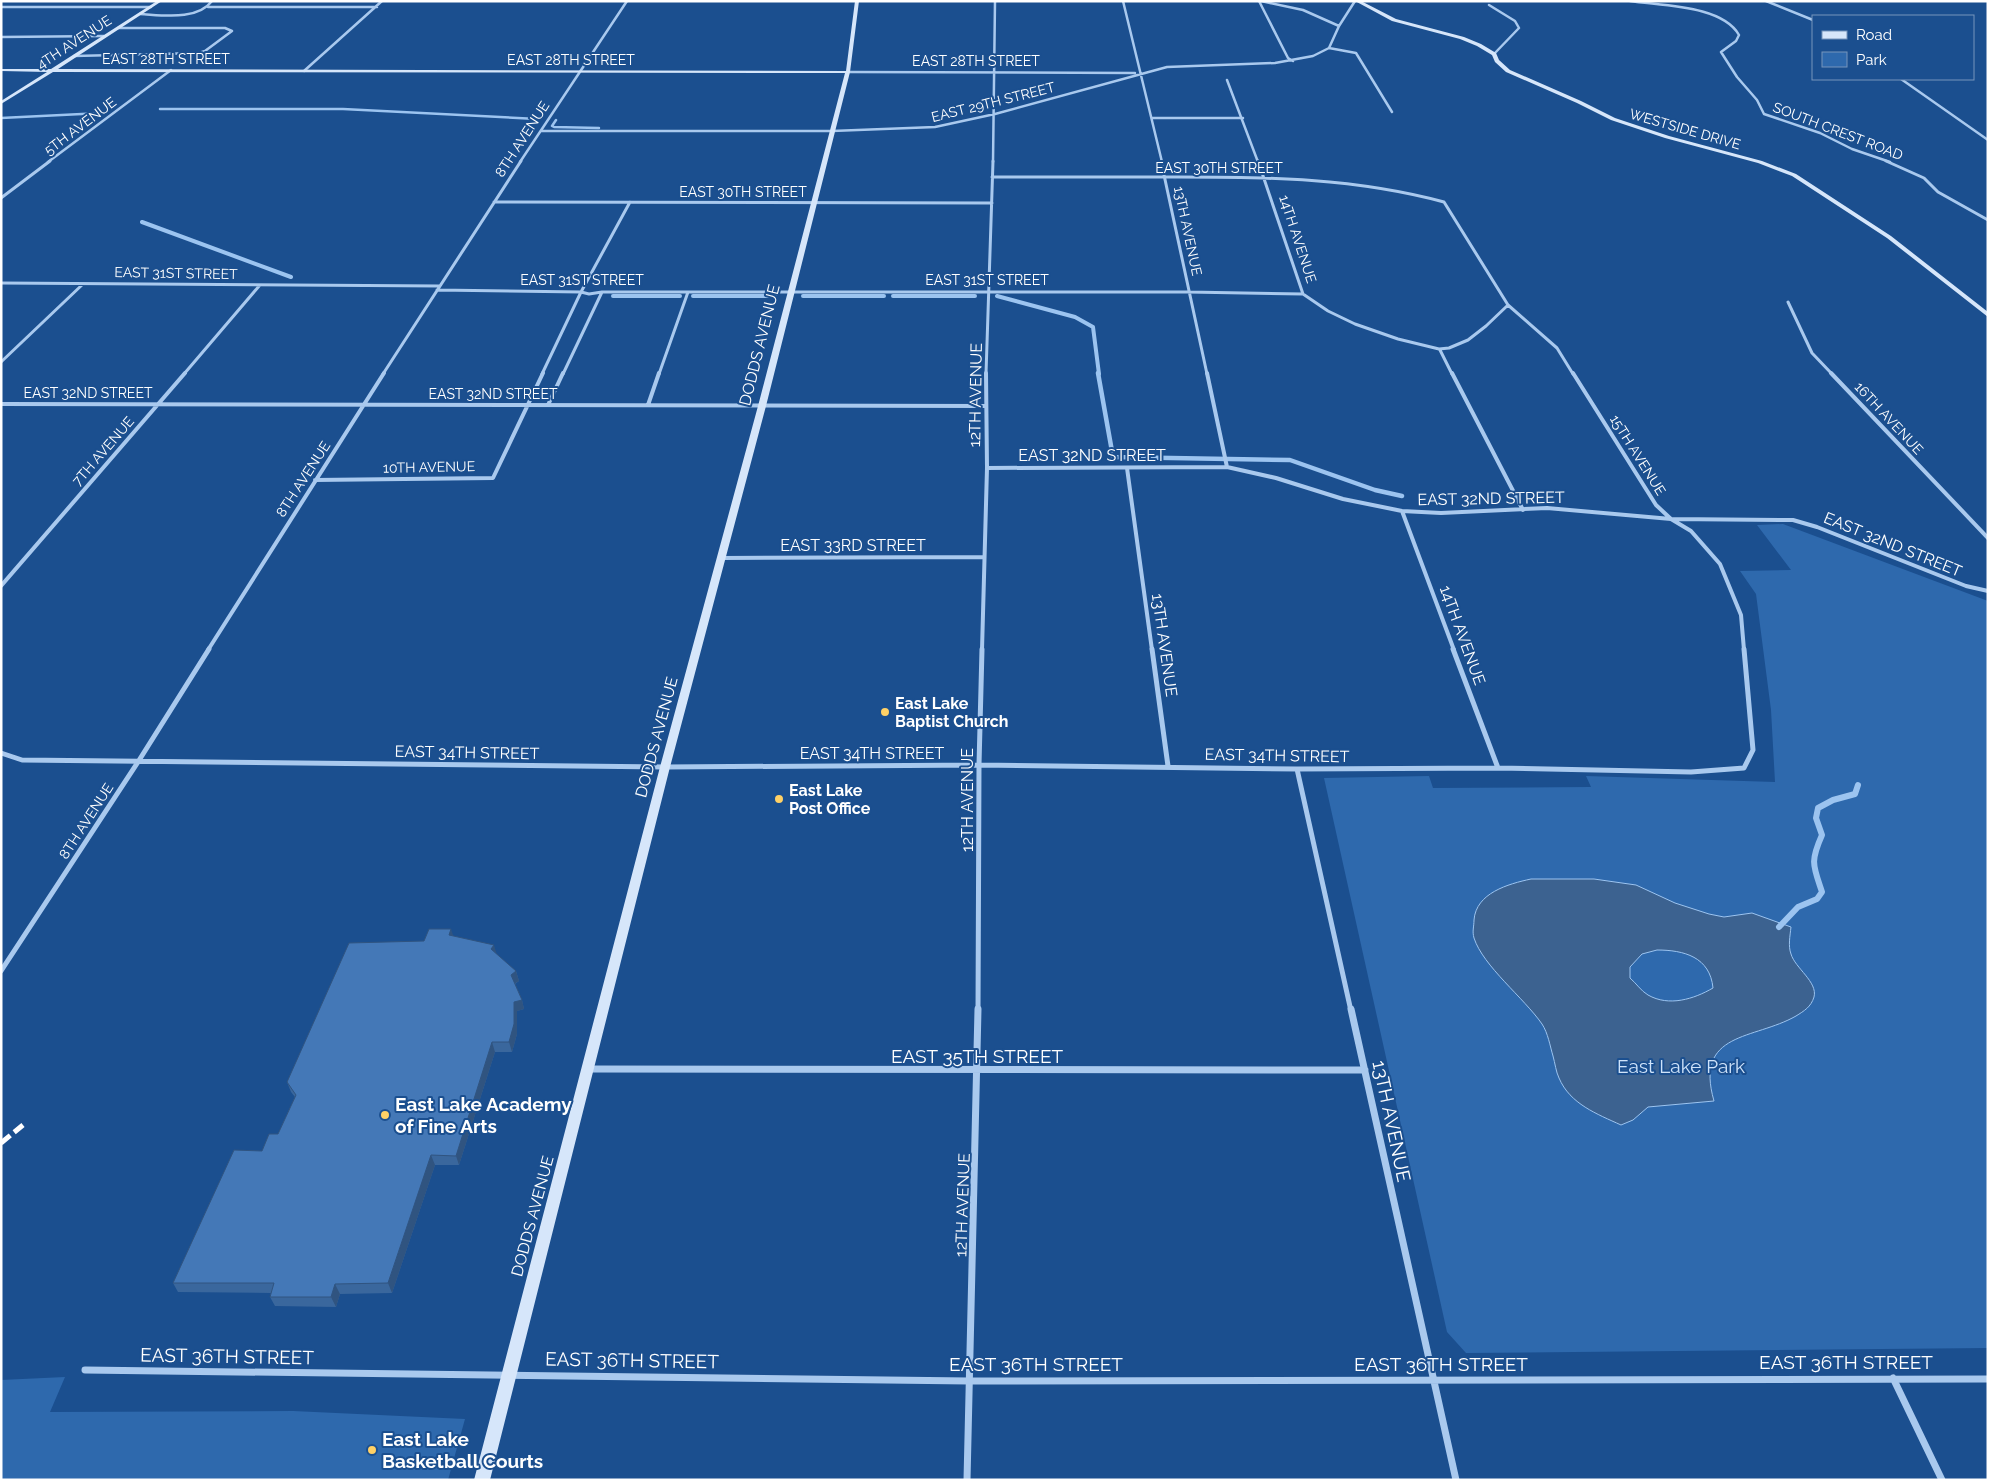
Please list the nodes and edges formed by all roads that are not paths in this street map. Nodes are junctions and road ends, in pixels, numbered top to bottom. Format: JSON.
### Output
{"nodes":[{"id":1,"x":160,"y":1,"type":"edge"},
{"id":2,"x":212,"y":1,"type":"edge"},
{"id":3,"x":382,"y":1,"type":"edge"},
{"id":4,"x":627,"y":1,"type":"edge"},
{"id":5,"x":857,"y":1,"type":"edge"},
{"id":6,"x":995,"y":1,"type":"edge"},
{"id":7,"x":1123,"y":1,"type":"edge"},
{"id":8,"x":1260,"y":1,"type":"edge"},
{"id":9,"x":1356,"y":1,"type":"edge"},
{"id":10,"x":1630,"y":1,"type":"edge"},
{"id":11,"x":1766,"y":1,"type":"edge"},
{"id":12,"x":1489,"y":5,"type":"dead end"},
{"id":13,"x":208,"y":6,"type":"junction"},
{"id":14,"x":1,"y":7,"type":"edge"},
{"id":15,"x":151,"y":7,"type":"junction"},
{"id":16,"x":378,"y":7,"type":"junction"},
{"id":17,"x":140,"y":14,"type":"junction"},
{"id":18,"x":1812,"y":20,"type":"edge"},
{"id":19,"x":1339,"y":26,"type":"junction"},
{"id":20,"x":118,"y":28,"type":"junction"},
{"id":21,"x":1,"y":36,"type":"edge"},
{"id":22,"x":104,"y":36,"type":"junction"},
{"id":23,"x":1329,"y":48,"type":"junction"},
{"id":24,"x":1494,"y":54,"type":"junction"},
{"id":25,"x":74,"y":56,"type":"junction"},
{"id":26,"x":1293,"y":61,"type":"junction"},
{"id":27,"x":1,"y":70,"type":"edge"},
{"id":28,"x":52,"y":70,"type":"junction"},
{"id":29,"x":171,"y":70,"type":"junction"},
{"id":30,"x":304,"y":71,"type":"junction"},
{"id":31,"x":580,"y":71,"type":"junction"},
{"id":32,"x":848,"y":72,"type":"junction"},
{"id":33,"x":994,"y":72,"type":"junction"},
{"id":34,"x":1141,"y":73,"type":"junction"},
{"id":35,"x":1227,"y":80,"type":"dead end"},
{"id":36,"x":1902,"y":80,"type":"edge"},
{"id":37,"x":1,"y":103,"type":"edge"},
{"id":38,"x":1392,"y":112,"type":"dead end"},
{"id":39,"x":995,"y":114,"type":"junction"},
{"id":40,"x":1152,"y":118,"type":"junction"},
{"id":41,"x":1243,"y":118,"type":"junction"},
{"id":42,"x":832,"y":130,"type":"junction"},
{"id":43,"x":541,"y":131,"type":"junction"},
{"id":44,"x":1988,"y":140,"type":"edge"},
{"id":45,"x":992,"y":177,"type":"junction"},
{"id":46,"x":1164,"y":177,"type":"junction"},
{"id":47,"x":1264,"y":177,"type":"junction"},
{"id":48,"x":1,"y":198,"type":"edge"},
{"id":49,"x":494,"y":202,"type":"junction"},
{"id":50,"x":630,"y":202,"type":"junction"},
{"id":51,"x":814,"y":202,"type":"junction"},
{"id":52,"x":1444,"y":202,"type":"joint"},
{"id":53,"x":992,"y":203,"type":"junction"},
{"id":54,"x":1988,"y":220,"type":"edge"},
{"id":55,"x":1,"y":283,"type":"edge"},
{"id":56,"x":84,"y":284,"type":"junction"},
{"id":57,"x":260,"y":286,"type":"junction"},
{"id":58,"x":439,"y":288,"type":"junction"},
{"id":59,"x":791,"y":291,"type":"junction"},
{"id":60,"x":581,"y":292,"type":"junction"},
{"id":61,"x":602,"y":292,"type":"junction"},
{"id":62,"x":688,"y":292,"type":"junction"},
{"id":63,"x":990,"y":292,"type":"junction"},
{"id":64,"x":1188,"y":292,"type":"junction"},
{"id":65,"x":1303,"y":294,"type":"junction"},
{"id":66,"x":1788,"y":302,"type":"dead end"},
{"id":67,"x":1508,"y":305,"type":"junction"},
{"id":68,"x":1988,"y":315,"type":"edge"},
{"id":69,"x":1440,"y":350,"type":"junction"},
{"id":70,"x":1,"y":362,"type":"edge"},
{"id":71,"x":1,"y":404,"type":"edge"},
{"id":72,"x":158,"y":405,"type":"junction"},
{"id":73,"x":364,"y":405,"type":"junction"},
{"id":74,"x":528,"y":405,"type":"junction"},
{"id":75,"x":548,"y":406,"type":"junction"},
{"id":76,"x":648,"y":406,"type":"junction"},
{"id":77,"x":762,"y":406,"type":"junction"},
{"id":78,"x":985,"y":406,"type":"junction"},
{"id":79,"x":1227,"y":466,"type":"junction"},
{"id":80,"x":987,"y":468,"type":"junction"},
{"id":81,"x":1127,"y":468,"type":"junction"},
{"id":82,"x":315,"y":480,"type":"junction"},
{"id":83,"x":1523,"y":510,"type":"junction"},
{"id":84,"x":1402,"y":512,"type":"junction"},
{"id":85,"x":1671,"y":519,"type":"junction"},
{"id":86,"x":1988,"y":538,"type":"edge"},
{"id":87,"x":984,"y":557,"type":"junction"},
{"id":88,"x":722,"y":558,"type":"junction"},
{"id":89,"x":1,"y":586,"type":"edge"},
{"id":90,"x":1988,"y":591,"type":"edge"},
{"id":91,"x":1,"y":753,"type":"edge"},
{"id":92,"x":138,"y":762,"type":"junction"},
{"id":93,"x":979,"y":765,"type":"junction"},
{"id":94,"x":665,"y":766,"type":"junction"},
{"id":95,"x":1168,"y":766,"type":"junction"},
{"id":96,"x":1498,"y":768,"type":"junction"},
{"id":97,"x":1744,"y":768,"type":"joint"},
{"id":98,"x":1297,"y":769,"type":"junction"},
{"id":99,"x":1,"y":971,"type":"edge"},
{"id":100,"x":589,"y":1070,"type":"junction"},
{"id":101,"x":1366,"y":1070,"type":"junction"},
{"id":102,"x":978,"y":1071,"type":"junction"},
{"id":103,"x":85,"y":1370,"type":"dead end"},
{"id":104,"x":509,"y":1375,"type":"junction"},
{"id":105,"x":1893,"y":1378,"type":"junction"},
{"id":106,"x":1988,"y":1379,"type":"edge"},
{"id":107,"x":1433,"y":1380,"type":"junction"},
{"id":108,"x":969,"y":1381,"type":"junction"},
{"id":109,"x":482,"y":1480,"type":"edge"},
{"id":110,"x":967,"y":1480,"type":"edge"},
{"id":111,"x":1456,"y":1480,"type":"edge"},
{"id":112,"x":1942,"y":1480,"type":"edge"}],
"edges":[{"from":1,"to":15,"type":"street","name":"4TH AVENUE"},
{"from":2,"to":13,"type":"street"},
{"from":3,"to":16,"type":"street"},
{"from":4,"to":31,"type":"street","name":"8TH AVENUE"},
{"from":5,"to":32,"type":"street","name":"DODDS AVENUE"},
{"from":6,"to":33,"type":"street","name":"12TH AVENUE"},
{"from":7,"to":34,"type":"street","name":"13TH AVENUE"},
{"from":8,"to":19,"type":"street"},
{"from":8,"to":26,"type":"street"},
{"from":9,"to":19,"type":"street"},
{"from":9,"to":24,"type":"street","name":"WESTSIDE DRIVE"},
{"from":10,"to":54,"type":"street","name":"SOUTH CREST ROAD"},
{"from":11,"to":18,"type":"street"},
{"from":12,"to":24,"type":"street"},
{"from":13,"to":16,"type":"street"},
{"from":13,"to":17,"type":"street"},
{"from":14,"to":15,"type":"street"},
{"from":15,"to":17,"type":"street","name":"4TH AVENUE"},
{"from":16,"to":30,"type":"street"},
{"from":17,"to":20,"type":"street","name":"4TH AVENUE"},
{"from":19,"to":23,"type":"street"},
{"from":20,"to":22,"type":"street","name":"4TH AVENUE"},
{"from":20,"to":25,"type":"street"},
{"from":21,"to":22,"type":"street"},
{"from":22,"to":25,"type":"street","name":"4TH AVENUE"},
{"from":23,"to":26,"type":"street","name":"EAST 29TH STREET"},
{"from":23,"to":38,"type":"street"},
{"from":24,"to":68,"type":"street","name":"WESTSIDE DRIVE"},
{"from":25,"to":28,"type":"street","name":"4TH AVENUE"},
{"from":26,"to":34,"type":"street","name":"EAST 29TH STREET"},
{"from":27,"to":28,"type":"street","name":"EAST 28TH STREET"},
{"from":28,"to":29,"type":"street","name":"EAST 28TH STREET"},
{"from":28,"to":37,"type":"street","name":"4TH AVENUE"},
{"from":29,"to":30,"type":"street","name":"EAST 28TH STREET"},
{"from":29,"to":48,"type":"street","name":"5TH AVENUE"},
{"from":30,"to":31,"type":"street","name":"EAST 28TH STREET"},
{"from":31,"to":32,"type":"street","name":"EAST 28TH STREET"},
{"from":31,"to":43,"type":"street","name":"8TH AVENUE"},
{"from":32,"to":33,"type":"street","name":"EAST 28TH STREET"},
{"from":32,"to":42,"type":"street","name":"DODDS AVENUE"},
{"from":33,"to":34,"type":"street","name":"EAST 28TH STREET"},
{"from":33,"to":39,"type":"street","name":"12TH AVENUE"},
{"from":34,"to":39,"type":"street","name":"EAST 29TH STREET"},
{"from":34,"to":40,"type":"street","name":"13TH AVENUE"},
{"from":35,"to":41,"type":"street","name":"14TH AVENUE"},
{"from":36,"to":44,"type":"street"},
{"from":39,"to":42,"type":"street","name":"EAST 29TH STREET"},
{"from":39,"to":45,"type":"street","name":"12TH AVENUE"},
{"from":40,"to":41,"type":"street"},
{"from":40,"to":46,"type":"street","name":"13TH AVENUE"},
{"from":41,"to":47,"type":"street","name":"14TH AVENUE"},
{"from":42,"to":43,"type":"street","name":"EAST 29TH STREET"},
{"from":42,"to":51,"type":"street","name":"DODDS AVENUE"},
{"from":43,"to":49,"type":"street","name":"8TH AVENUE"},
{"from":45,"to":46,"type":"street","name":"EAST 30TH STREET"},
{"from":45,"to":53,"type":"street","name":"12TH AVENUE"},
{"from":46,"to":47,"type":"street","name":"EAST 30TH STREET"},
{"from":46,"to":64,"type":"street","name":"13TH AVENUE"},
{"from":47,"to":52,"type":"street","name":"EAST 30TH STREET"},
{"from":47,"to":65,"type":"street","name":"14TH AVENUE"},
{"from":49,"to":50,"type":"street","name":"EAST 30TH STREET"},
{"from":49,"to":58,"type":"street","name":"8TH AVENUE"},
{"from":50,"to":51,"type":"street","name":"EAST 30TH STREET"},
{"from":50,"to":60,"type":"street"},
{"from":51,"to":53,"type":"street","name":"EAST 30TH STREET"},
{"from":51,"to":59,"type":"street","name":"DODDS AVENUE"},
{"from":52,"to":67,"type":"street","name":"15TH AVENUE"},
{"from":53,"to":63,"type":"street","name":"12TH AVENUE"},
{"from":55,"to":56,"type":"street","name":"EAST 31ST STREET"},
{"from":56,"to":57,"type":"street","name":"EAST 31ST STREET"},
{"from":56,"to":70,"type":"street"},
{"from":57,"to":58,"type":"street","name":"EAST 31ST STREET"},
{"from":57,"to":72,"type":"street","name":"7TH AVENUE"},
{"from":58,"to":60,"type":"street","name":"EAST 31ST STREET"},
{"from":58,"to":73,"type":"street","name":"8TH AVENUE"},
{"from":59,"to":62,"type":"street","name":"EAST 31ST STREET"},
{"from":59,"to":63,"type":"street","name":"EAST 31ST STREET"},
{"from":59,"to":77,"type":"street","name":"DODDS AVENUE"},
{"from":60,"to":61,"type":"street","name":"EAST 31ST STREET"},
{"from":60,"to":74,"type":"street"},
{"from":61,"to":62,"type":"street","name":"EAST 31ST STREET"},
{"from":61,"to":75,"type":"street"},
{"from":62,"to":76,"type":"street"},
{"from":63,"to":64,"type":"street","name":"EAST 31ST STREET"},
{"from":63,"to":78,"type":"street","name":"12TH AVENUE"},
{"from":64,"to":65,"type":"street","name":"EAST 31ST STREET"},
{"from":64,"to":79,"type":"street","name":"13TH AVENUE"},
{"from":65,"to":69,"type":"street"},
{"from":66,"to":86,"type":"street","name":"16TH AVENUE"},
{"from":67,"to":69,"type":"street"},
{"from":67,"to":85,"type":"street","name":"15TH AVENUE"},
{"from":69,"to":83,"type":"street"},
{"from":71,"to":72,"type":"street","name":"EAST 32ND STREET"},
{"from":72,"to":73,"type":"street","name":"EAST 32ND STREET"},
{"from":72,"to":89,"type":"street","name":"7TH AVENUE"},
{"from":73,"to":74,"type":"street","name":"EAST 32ND STREET"},
{"from":73,"to":82,"type":"street","name":"8TH AVENUE"},
{"from":74,"to":75,"type":"street","name":"EAST 32ND STREET"},
{"from":74,"to":82,"type":"street","name":"10TH AVENUE"},
{"from":75,"to":76,"type":"street","name":"EAST 32ND STREET"},
{"from":76,"to":77,"type":"street","name":"EAST 32ND STREET"},
{"from":77,"to":78,"type":"street","name":"EAST 32ND STREET"},
{"from":77,"to":88,"type":"street","name":"DODDS AVENUE"},
{"from":78,"to":80,"type":"street","name":"12TH AVENUE"},
{"from":79,"to":81,"type":"street","name":"EAST 32ND STREET"},
{"from":79,"to":84,"type":"street","name":"EAST 32ND STREET"},
{"from":80,"to":81,"type":"street","name":"EAST 32ND STREET"},
{"from":80,"to":87,"type":"street","name":"12TH AVENUE"},
{"from":81,"to":95,"type":"street","name":"13TH AVENUE"},
{"from":82,"to":92,"type":"street","name":"8TH AVENUE"},
{"from":83,"to":84,"type":"street","name":"EAST 32ND STREET"},
{"from":83,"to":85,"type":"street","name":"EAST 32ND STREET"},
{"from":84,"to":96,"type":"street","name":"14TH AVENUE"},
{"from":85,"to":90,"type":"street","name":"EAST 32ND STREET"},
{"from":85,"to":97,"type":"street","name":"15TH AVENUE"},
{"from":87,"to":88,"type":"street","name":"EAST 33RD STREET"},
{"from":87,"to":93,"type":"street","name":"12TH AVENUE"},
{"from":88,"to":94,"type":"street","name":"DODDS AVENUE"},
{"from":91,"to":92,"type":"street","name":"EAST 34TH STREET"},
{"from":92,"to":94,"type":"street","name":"EAST 34TH STREET"},
{"from":92,"to":99,"type":"street","name":"8TH AVENUE"},
{"from":93,"to":94,"type":"street","name":"EAST 34TH STREET"},
{"from":93,"to":95,"type":"street","name":"EAST 34TH STREET"},
{"from":93,"to":102,"type":"street","name":"12TH AVENUE"},
{"from":94,"to":100,"type":"street","name":"DODDS AVENUE"},
{"from":95,"to":98,"type":"street","name":"EAST 34TH STREET"},
{"from":96,"to":97,"type":"street","name":"EAST 34TH STREET"},
{"from":96,"to":98,"type":"street","name":"EAST 34TH STREET"},
{"from":98,"to":101,"type":"street","name":"13TH AVENUE"},
{"from":100,"to":102,"type":"street","name":"EAST 35TH STREET"},
{"from":100,"to":104,"type":"street","name":"DODDS AVENUE"},
{"from":101,"to":102,"type":"street","name":"EAST 35TH STREET"},
{"from":101,"to":107,"type":"street","name":"13TH AVENUE"},
{"from":102,"to":108,"type":"street","name":"12TH AVENUE"},
{"from":103,"to":104,"type":"street","name":"EAST 36TH STREET"},
{"from":104,"to":108,"type":"street","name":"EAST 36TH STREET"},
{"from":104,"to":109,"type":"street","name":"DODDS AVENUE"},
{"from":105,"to":106,"type":"street","name":"EAST 36TH STREET"},
{"from":105,"to":107,"type":"street","name":"EAST 36TH STREET"},
{"from":105,"to":112,"type":"street"},
{"from":107,"to":108,"type":"street","name":"EAST 36TH STREET"},
{"from":107,"to":111,"type":"street","name":"13TH AVENUE"},
{"from":108,"to":110,"type":"street","name":"12TH AVENUE"}]}
